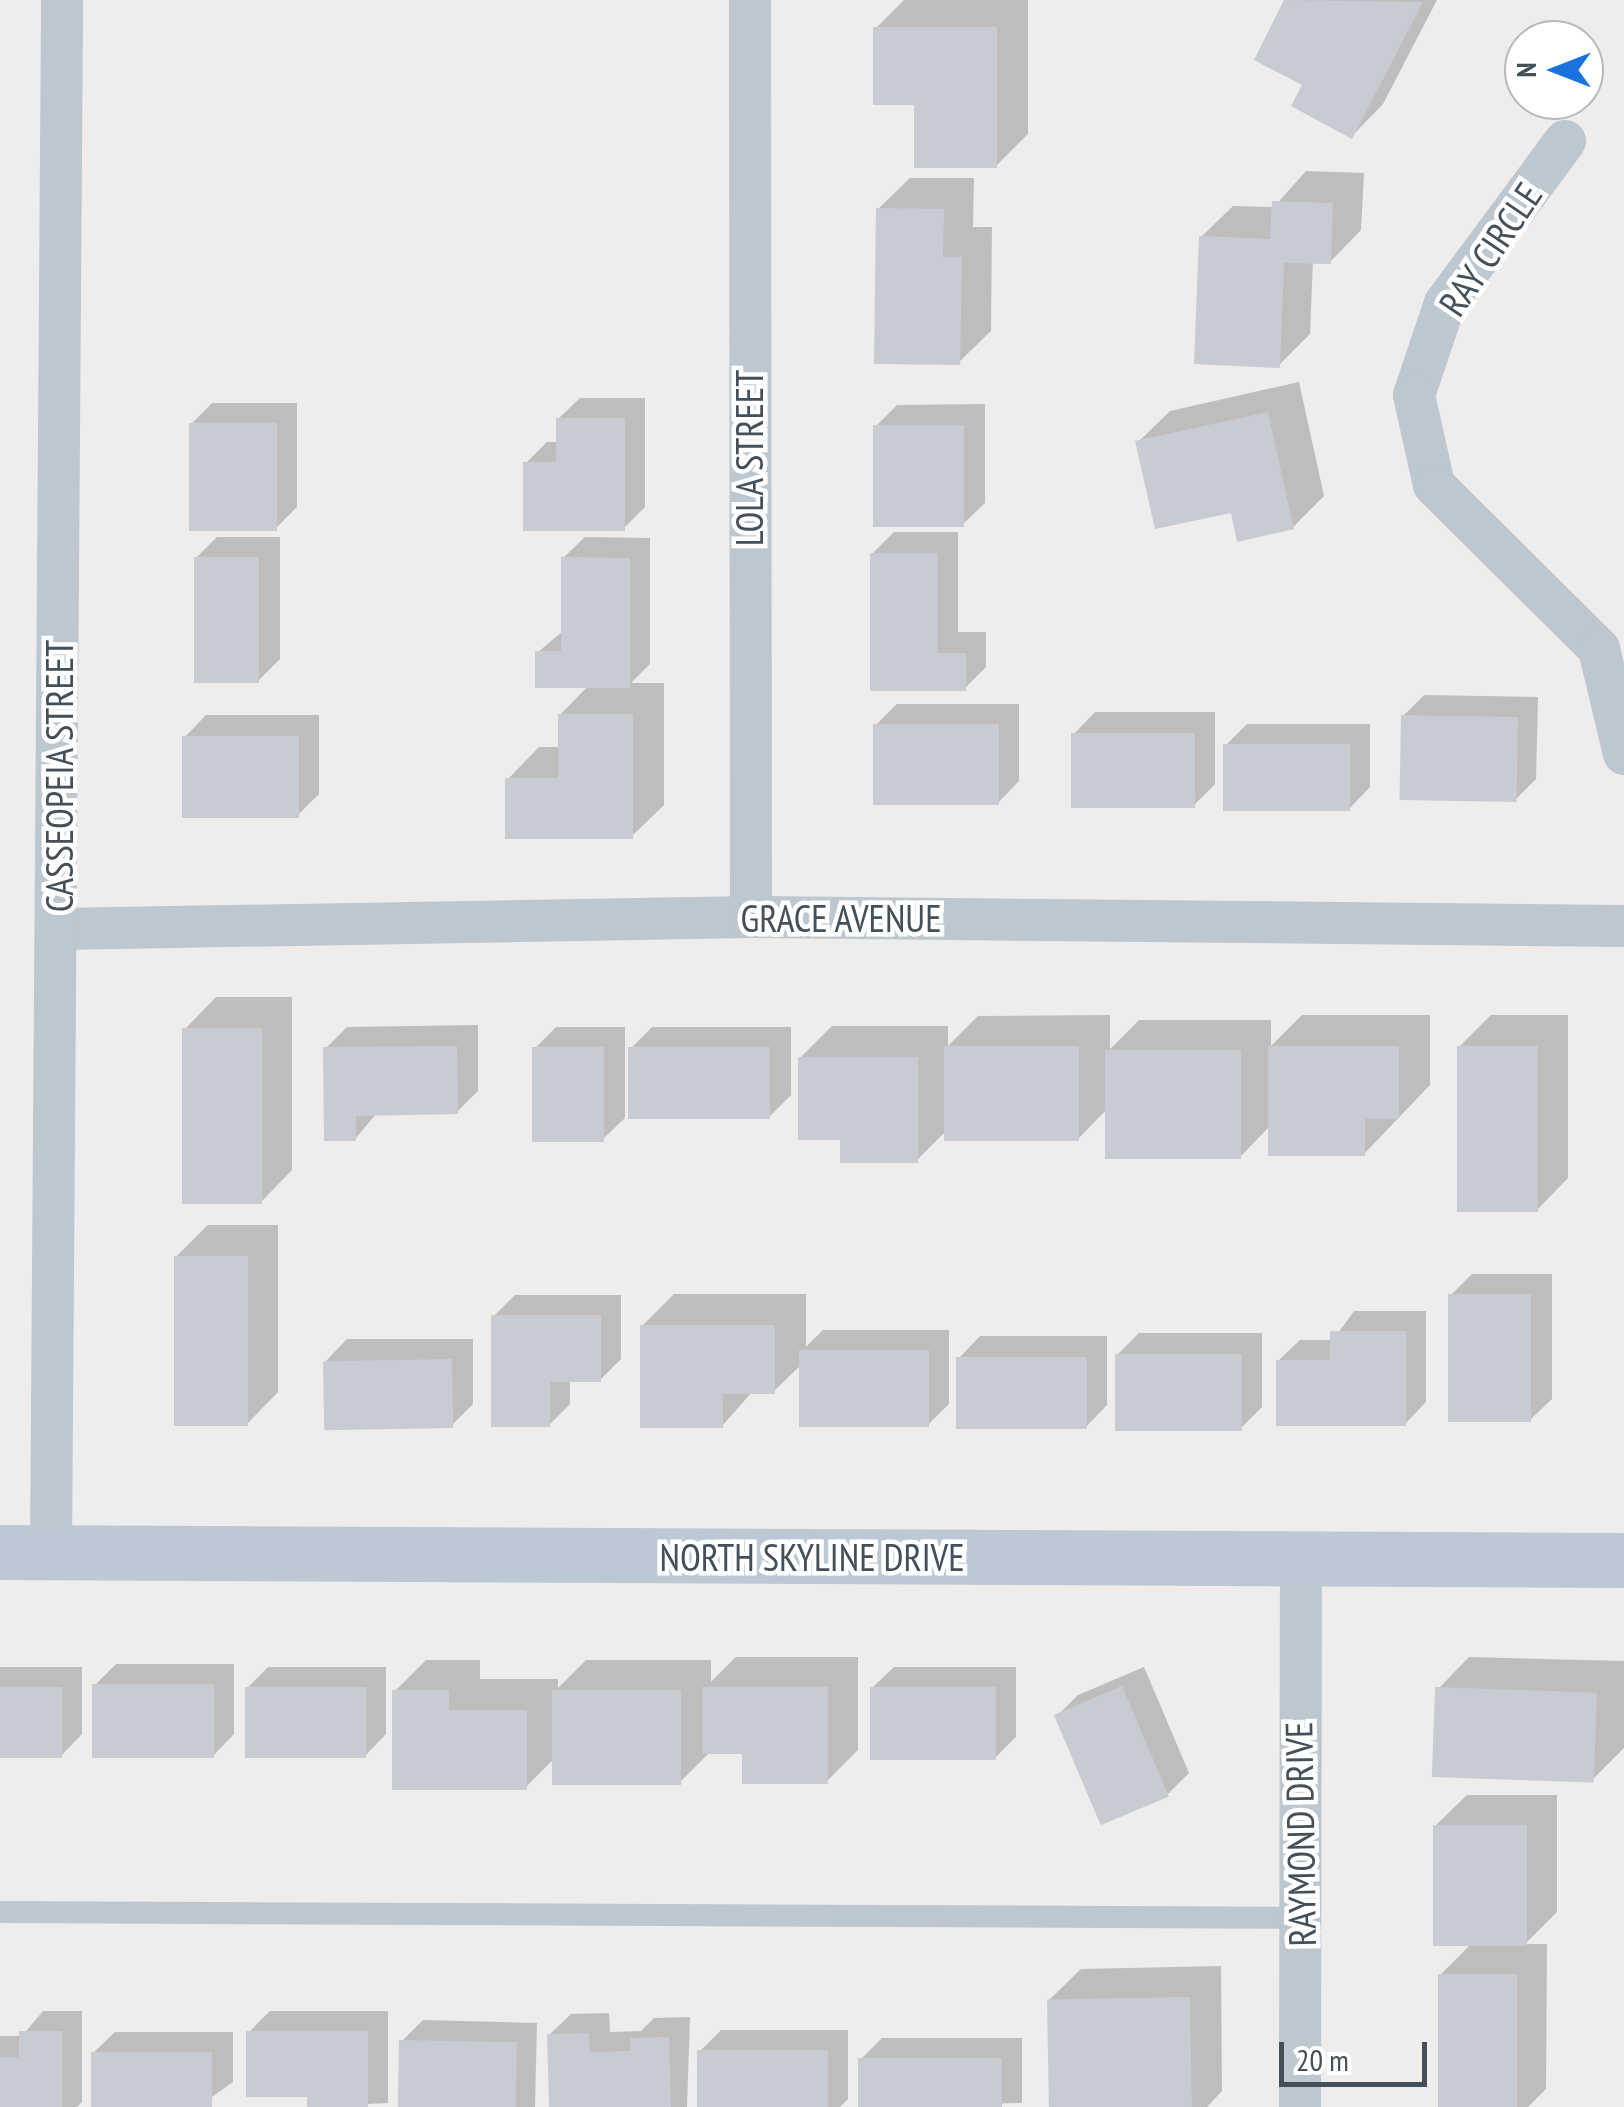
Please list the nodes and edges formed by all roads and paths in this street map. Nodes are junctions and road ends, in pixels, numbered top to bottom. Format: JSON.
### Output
{"nodes":[{"id":1,"x":62,"y":0,"type":"edge"},
{"id":2,"x":750,"y":0,"type":"edge"},
{"id":3,"x":1565,"y":141,"type":"dead end"},
{"id":4,"x":1624,"y":754,"type":"edge"},
{"id":5,"x":751,"y":917,"type":"junction"},
{"id":6,"x":1624,"y":926,"type":"edge"},
{"id":7,"x":59,"y":929,"type":"junction"},
{"id":8,"x":26,"y":1552,"type":"edge"},
{"id":9,"x":1624,"y":1560,"type":"edge"},
{"id":10,"x":1300,"y":1561,"type":"junction"},
{"id":11,"x":0,"y":1912,"type":"edge"},
{"id":12,"x":1302,"y":1918,"type":"junction"},
{"id":13,"x":1300,"y":2107,"type":"edge"}],
"edges":[{"from":1,"to":7,"type":"street","name":"CASSEOPEIA STREET"},
{"from":2,"to":5,"type":"street","name":"LOLA STREET"},
{"from":3,"to":4,"type":"street","name":"RAY CIRCLE"},
{"from":5,"to":6,"type":"street","name":"GRACE AVENUE"},
{"from":5,"to":7,"type":"street","name":"GRACE AVENUE"},
{"from":7,"to":8,"type":"street","name":"CASSEOPEIA STREET"},
{"from":8,"to":10,"type":"main road","name":"NORTH SKYLINE DRIVE"},
{"from":9,"to":10,"type":"main road","name":"NORTH SKYLINE DRIVE"},
{"from":10,"to":12,"type":"street","name":"RAYMOND DRIVE"},
{"from":11,"to":12,"type":"lane"},
{"from":12,"to":13,"type":"street","name":"RAYMOND DRIVE"}]}
